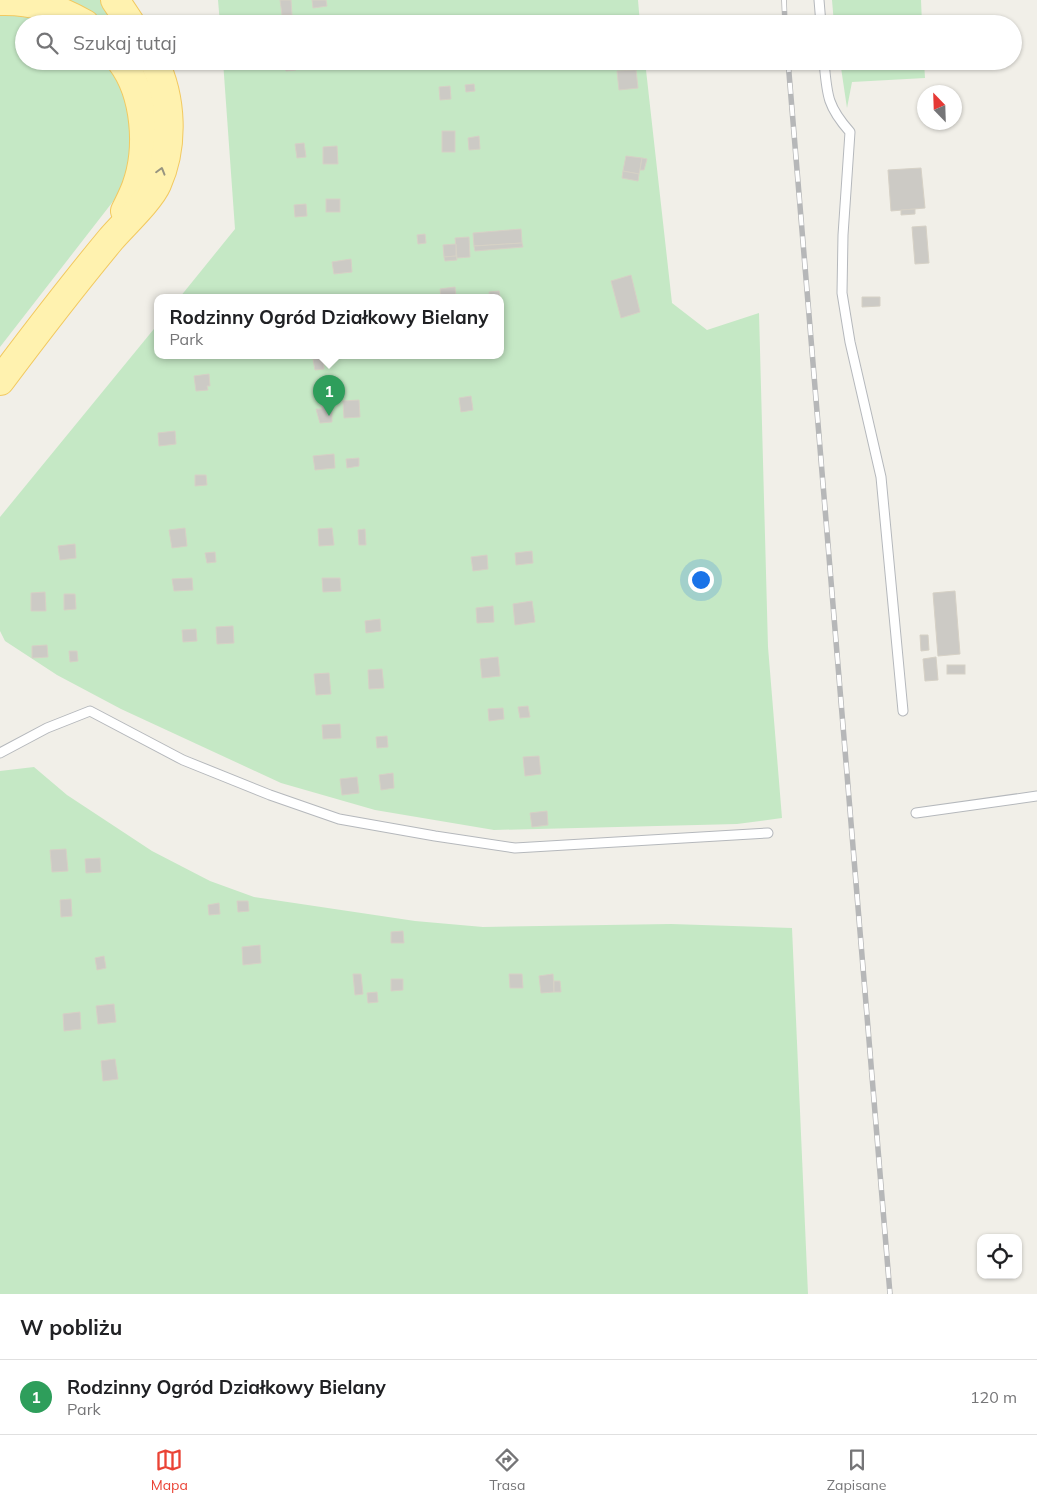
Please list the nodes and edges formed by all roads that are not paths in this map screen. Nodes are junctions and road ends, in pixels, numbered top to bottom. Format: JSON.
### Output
{"nodes":[{"id":1,"x":115,"y":0,"type":"edge"},
{"id":2,"x":819,"y":0,"type":"edge"},
{"id":3,"x":0,"y":1,"type":"edge"},
{"id":4,"x":66,"y":15,"type":"edge"},
{"id":5,"x":125,"y":15,"type":"edge"},
{"id":6,"x":820,"y":15,"type":"edge"},
{"id":7,"x":127,"y":70,"type":"edge"},
{"id":8,"x":157,"y":70,"type":"edge"},
{"id":9,"x":825,"y":70,"type":"edge"},
{"id":10,"x":112,"y":237,"type":"junction"},
{"id":11,"x":0,"y":381,"type":"edge"},
{"id":12,"x":903,"y":710,"type":"dead end"},
{"id":13,"x":0,"y":753,"type":"edge"},
{"id":14,"x":1037,"y":796,"type":"edge"},
{"id":15,"x":916,"y":813,"type":"dead end"},
{"id":16,"x":768,"y":833,"type":"dead end"}],
"edges":[{"from":1,"to":5,"type":"main road"},
{"from":2,"to":6,"type":"lane"},
{"from":3,"to":4,"type":"main road"},
{"from":7,"to":10,"type":"main road"},
{"from":10,"to":8,"type":"main road","one_way":true},
{"from":9,"to":12,"type":"lane"},
{"from":10,"to":11,"type":"main road"},
{"from":13,"to":16,"type":"lane"},
{"from":14,"to":15,"type":"lane"}]}
